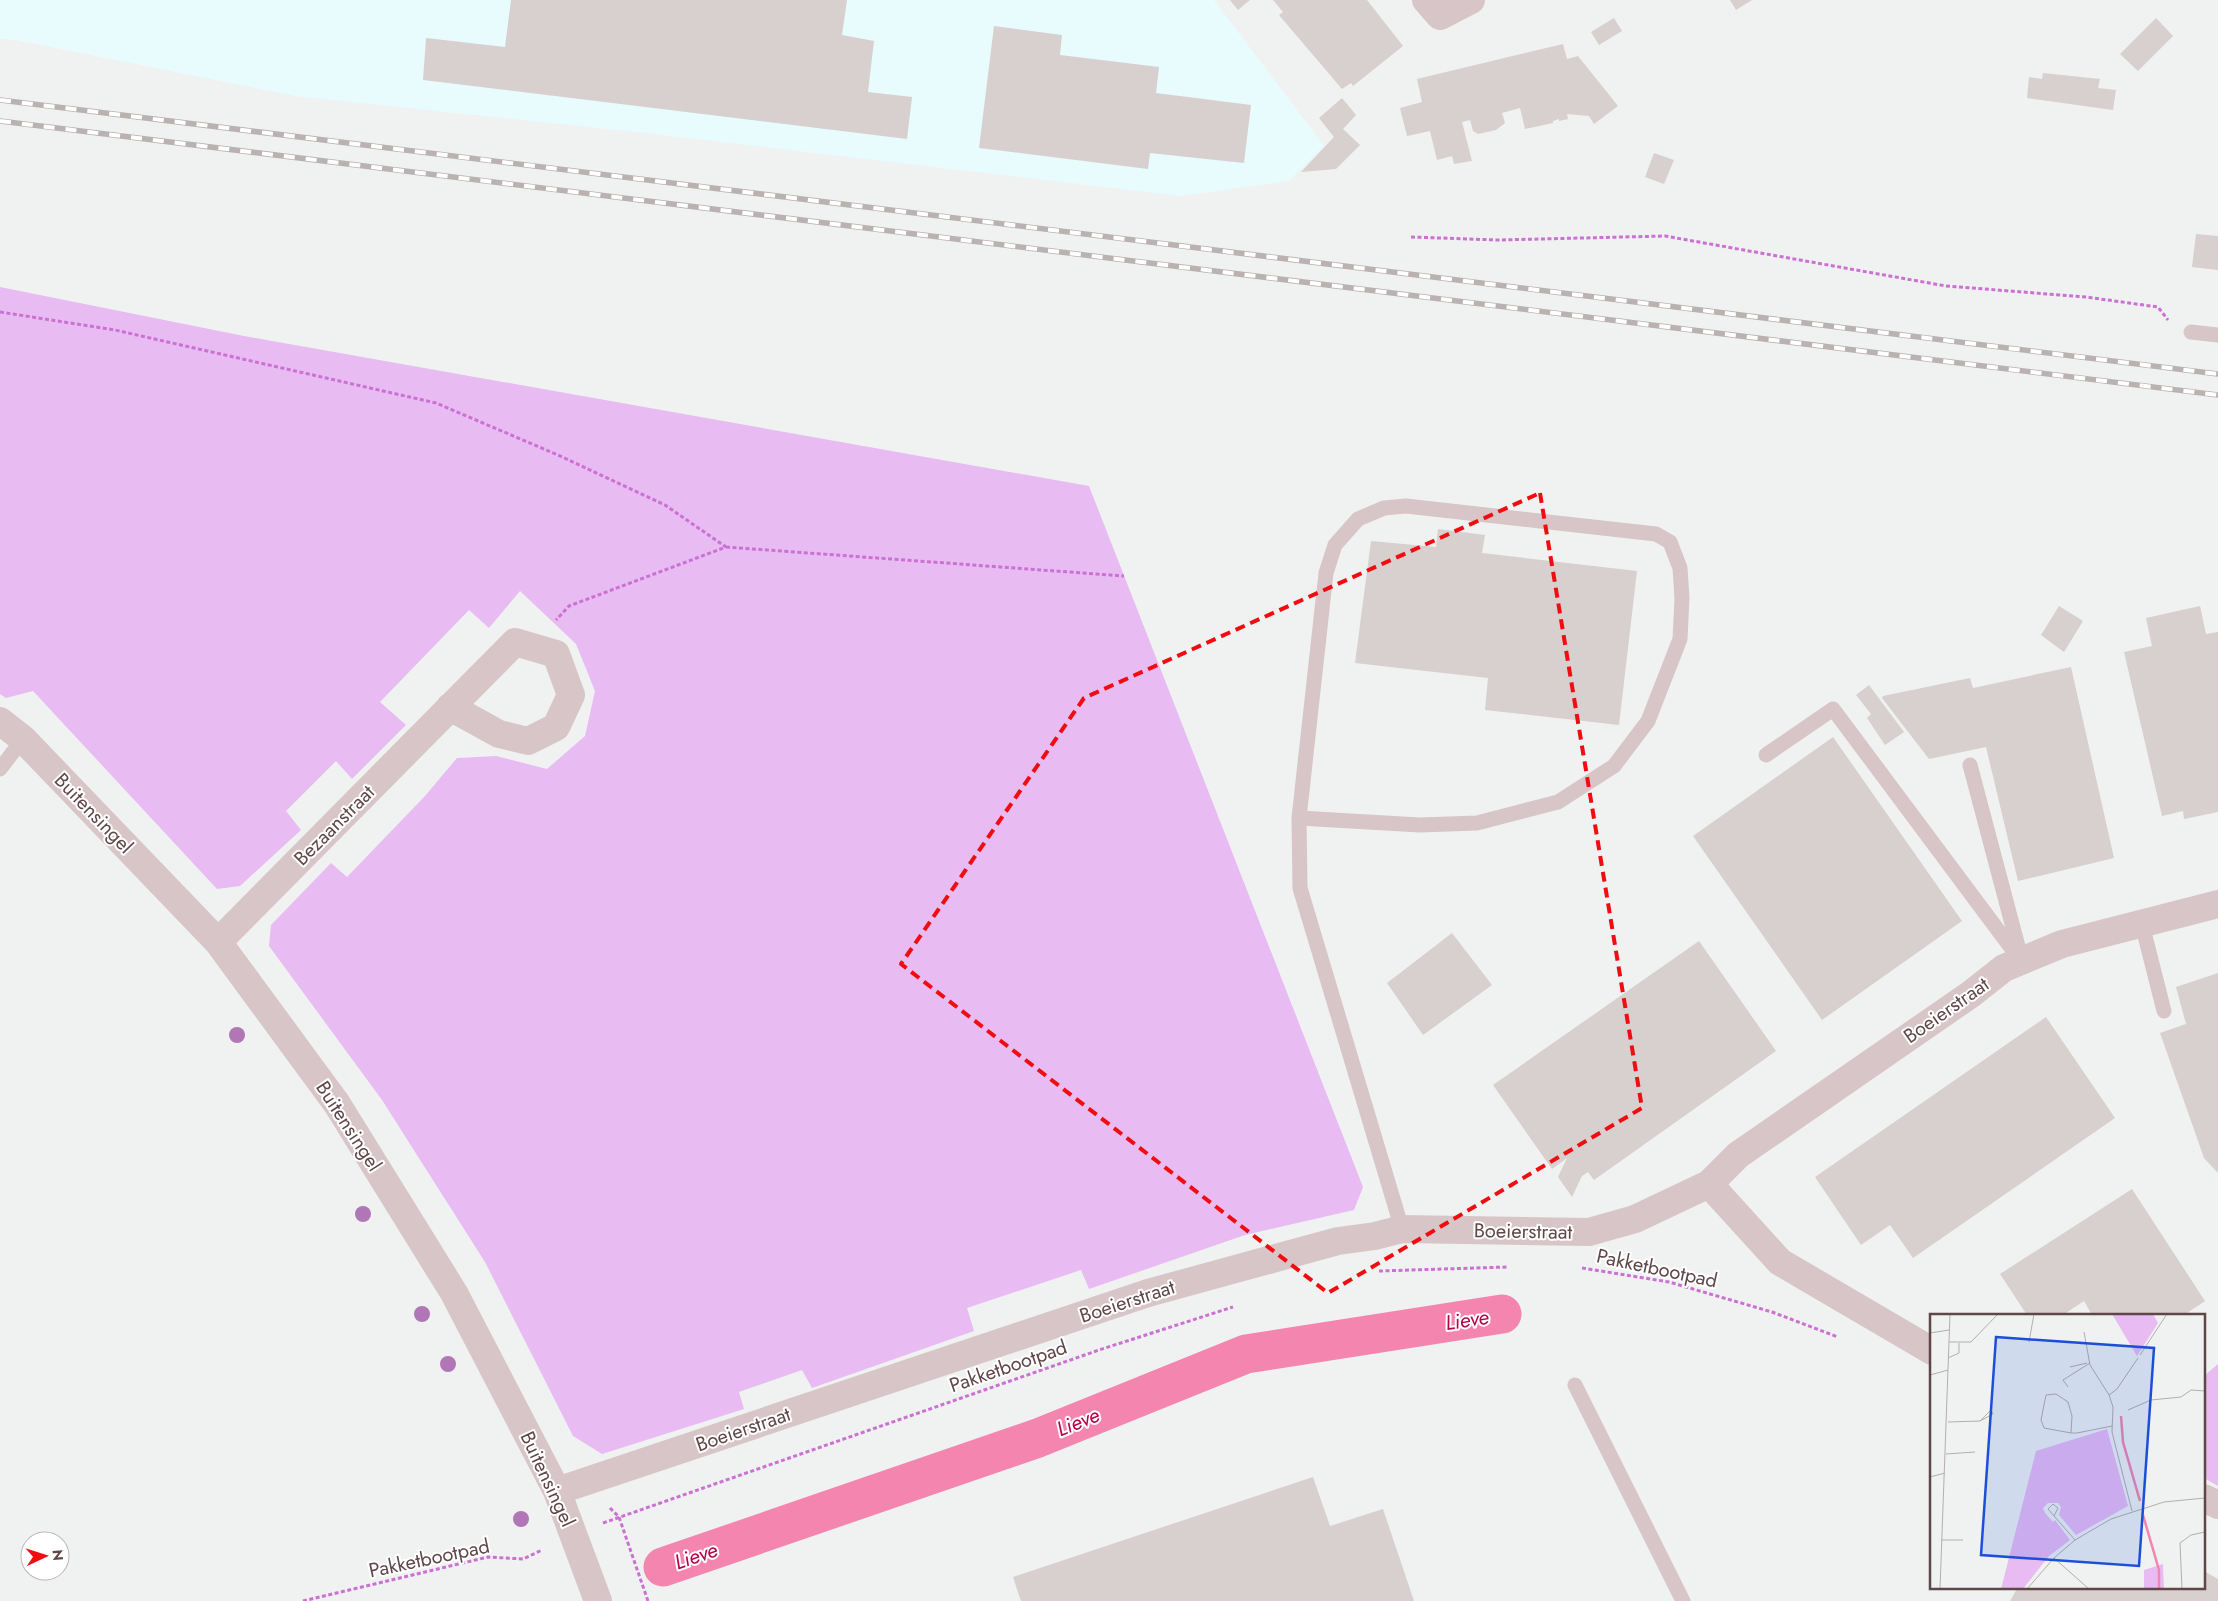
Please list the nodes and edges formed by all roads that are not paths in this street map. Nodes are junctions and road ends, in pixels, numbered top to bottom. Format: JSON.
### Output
{"nodes":[{"id":1,"x":1426,"y":0,"type":"edge"},
{"id":2,"x":1471,"y":0,"type":"edge"},
{"id":3,"x":2191,"y":332,"type":"road end"},
{"id":4,"x":2218,"y":335,"type":"edge"},
{"id":5,"x":450,"y":707,"type":"junction"},
{"id":6,"x":0,"y":721,"type":"edge"},
{"id":7,"x":23,"y":739,"type":"junction"},
{"id":8,"x":1766,"y":755,"type":"dead end"},
{"id":9,"x":1970,"y":765,"type":"dead end"},
{"id":10,"x":0,"y":769,"type":"edge"},
{"id":11,"x":1299,"y":818,"type":"junction"},
{"id":12,"x":2218,"y":904,"type":"edge"},
{"id":13,"x":2142,"y":924,"type":"junction"},
{"id":14,"x":218,"y":942,"type":"junction"},
{"id":15,"x":2021,"y":961,"type":"junction"},
{"id":16,"x":2164,"y":1011,"type":"dead end"},
{"id":17,"x":1709,"y":1184,"type":"junction"},
{"id":18,"x":1402,"y":1229,"type":"junction"},
{"id":19,"x":1930,"y":1350,"type":"edge"},
{"id":20,"x":1575,"y":1385,"type":"dead end"},
{"id":21,"x":557,"y":1491,"type":"junction"},
{"id":22,"x":2206,"y":1499,"type":"edge"},
{"id":23,"x":2218,"y":1505,"type":"edge"},
{"id":24,"x":598,"y":1601,"type":"edge"},
{"id":25,"x":1683,"y":1601,"type":"edge"}],
"edges":[{"from":1,"to":2,"type":"street"},
{"from":3,"to":4,"type":"lane"},
{"from":5,"to":5,"type":"street","name":"Bezaanstraat"},
{"from":5,"to":14,"type":"street","name":"Bezaanstraat"},
{"from":6,"to":7,"type":"street","name":"Buitensingel"},
{"from":7,"to":10,"type":"lane"},
{"from":7,"to":14,"type":"street","name":"Buitensingel"},
{"from":8,"to":15,"type":"lane"},
{"from":9,"to":15,"type":"lane"},
{"from":11,"to":11,"type":"lane"},
{"from":11,"to":18,"type":"lane"},
{"from":12,"to":13,"type":"street","name":"Boeierstraat"},
{"from":13,"to":15,"type":"street","name":"Boeierstraat"},
{"from":13,"to":16,"type":"lane"},
{"from":14,"to":21,"type":"street","name":"Buitensingel"},
{"from":15,"to":17,"type":"street","name":"Boeierstraat"},
{"from":17,"to":18,"type":"street","name":"Boeierstraat"},
{"from":17,"to":19,"type":"street"},
{"from":18,"to":21,"type":"street","name":"Boeierstraat"},
{"from":20,"to":25,"type":"lane"},
{"from":21,"to":24,"type":"street","name":"Buitensingel"},
{"from":22,"to":23,"type":"street"}]}
